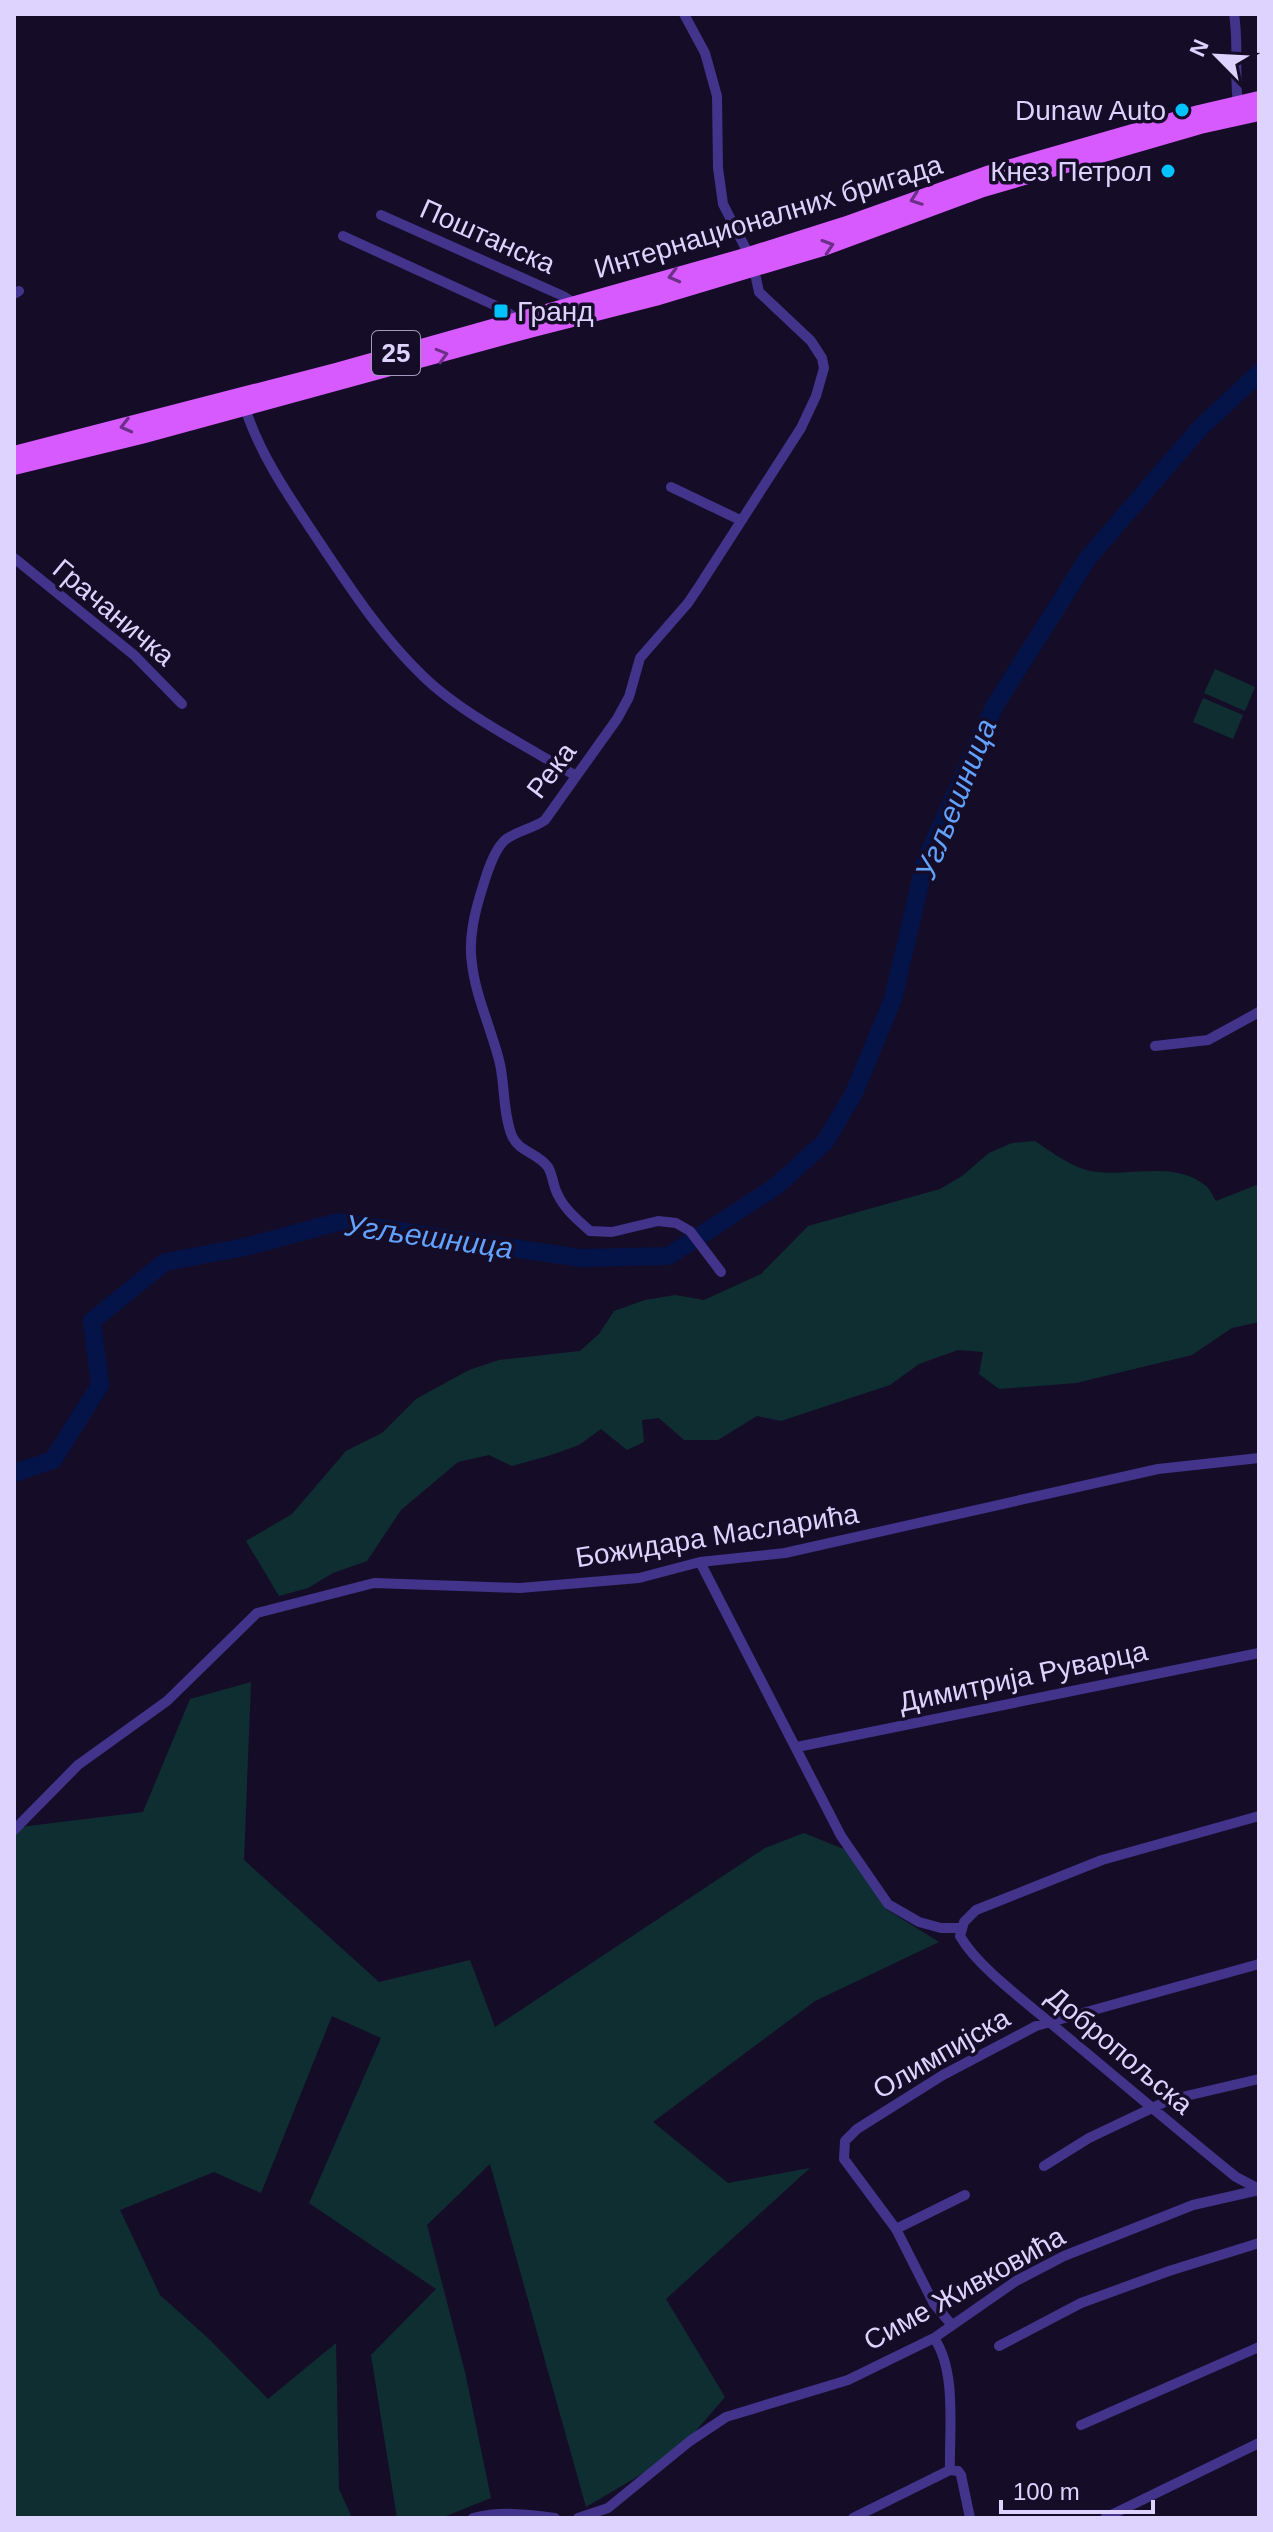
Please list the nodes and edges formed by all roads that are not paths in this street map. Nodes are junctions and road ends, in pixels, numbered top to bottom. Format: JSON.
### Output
{"nodes":[{"id":1,"x":684,"y":14,"type":"edge"},
{"id":2,"x":1234,"y":14,"type":"edge"},
{"id":3,"x":1259,"y":99,"type":"edge"},
{"id":4,"x":1238,"y":103,"type":"junction"},
{"id":5,"x":1259,"y":113,"type":"edge"},
{"id":6,"x":381,"y":215,"type":"dead end"},
{"id":7,"x":343,"y":236,"type":"dead end"},
{"id":8,"x":751,"y":262,"type":"junction"},
{"id":9,"x":574,"y":303,"type":"junction"},
{"id":10,"x":516,"y":319,"type":"junction"},
{"id":11,"x":245,"y":408,"type":"junction"},
{"id":12,"x":14,"y":454,"type":"edge"},
{"id":13,"x":14,"y":467,"type":"edge"},
{"id":14,"x":671,"y":487,"type":"dead end"},
{"id":15,"x":740,"y":520,"type":"junction"},
{"id":16,"x":14,"y":558,"type":"edge"},
{"id":17,"x":182,"y":704,"type":"dead end"},
{"id":18,"x":576,"y":776,"type":"junction"},
{"id":19,"x":1259,"y":1012,"type":"edge"},
{"id":20,"x":1155,"y":1046,"type":"dead end"},
{"id":21,"x":721,"y":1272,"type":"dead end"},
{"id":22,"x":1259,"y":1458,"type":"edge"},
{"id":23,"x":700,"y":1562,"type":"junction"},
{"id":24,"x":1259,"y":1653,"type":"edge"},
{"id":25,"x":797,"y":1747,"type":"junction"},
{"id":26,"x":1259,"y":1816,"type":"edge"},
{"id":27,"x":14,"y":1830,"type":"edge"},
{"id":28,"x":961,"y":1932,"type":"junction"},
{"id":29,"x":1259,"y":1964,"type":"edge"},
{"id":30,"x":1050,"y":2023,"type":"junction"},
{"id":31,"x":1259,"y":2079,"type":"edge"},
{"id":32,"x":1151,"y":2108,"type":"junction"},
{"id":33,"x":1044,"y":2166,"type":"dead end"},
{"id":34,"x":1259,"y":2190,"type":"edge"},
{"id":35,"x":965,"y":2195,"type":"dead end"},
{"id":36,"x":896,"y":2229,"type":"junction"},
{"id":37,"x":1259,"y":2243,"type":"edge"},
{"id":38,"x":951,"y":2324,"type":"junction"},
{"id":39,"x":934,"y":2338,"type":"junction"},
{"id":40,"x":999,"y":2346,"type":"dead end"},
{"id":41,"x":1259,"y":2347,"type":"edge"},
{"id":42,"x":1081,"y":2425,"type":"dead end"},
{"id":43,"x":1259,"y":2443,"type":"edge"},
{"id":44,"x":950,"y":2470,"type":"junction"},
{"id":45,"x":473,"y":2518,"type":"edge"},
{"id":46,"x":555,"y":2518,"type":"edge"},
{"id":47,"x":578,"y":2518,"type":"edge"},
{"id":48,"x":853,"y":2518,"type":"edge"},
{"id":49,"x":970,"y":2518,"type":"edge"},
{"id":50,"x":1105,"y":2518,"type":"edge"}],
"edges":[{"from":1,"to":8,"type":"street"},
{"from":2,"to":4,"type":"street"},
{"from":3,"to":4,"type":"main road","name":"Интернационалних бригада","number":"25"},
{"from":4,"to":8,"type":"main road","name":"Интернационалних бригада","number":"25","one_way":true},
{"from":8,"to":5,"type":"main road","name":"Интернационалних бригада","number":"25","one_way":true},
{"from":6,"to":9,"type":"street","name":"Поштанска"},
{"from":7,"to":10,"type":"street"},
{"from":8,"to":9,"type":"main road","name":"Интернационалних бригада","number":"25","one_way":true},
{"from":11,"to":8,"type":"main road","name":"Интернационалних бригада","number":"25","one_way":true},
{"from":8,"to":15,"type":"street","name":"Река"},
{"from":9,"to":10,"type":"main road","name":"Интернационалних бригада","number":"25"},
{"from":10,"to":12,"type":"main road","name":"Интернационалних бригада","number":"25","one_way":true},
{"from":11,"to":13,"type":"main road","name":"Интернационалних бригада","number":"25"},
{"from":11,"to":18,"type":"street"},
{"from":14,"to":15,"type":"street"},
{"from":15,"to":18,"type":"street","name":"Река"},
{"from":16,"to":17,"type":"street","name":"Грачаничка"},
{"from":18,"to":21,"type":"street","name":"Река"},
{"from":19,"to":20,"type":"street"},
{"from":22,"to":23,"type":"street","name":"Божидара Масларића"},
{"from":23,"to":25,"type":"street"},
{"from":23,"to":27,"type":"street","name":"Божидара Масларића"},
{"from":24,"to":25,"type":"street","name":"Димитрија Руварца"},
{"from":25,"to":28,"type":"street"},
{"from":26,"to":28,"type":"street"},
{"from":28,"to":30,"type":"street","name":"Добропољска"},
{"from":29,"to":30,"type":"street","name":"Олимпијска"},
{"from":30,"to":32,"type":"street","name":"Добропољска"},
{"from":30,"to":36,"type":"street","name":"Олимпијска"},
{"from":31,"to":32,"type":"street"},
{"from":32,"to":33,"type":"street"},
{"from":32,"to":34,"type":"street","name":"Добропољска"},
{"from":34,"to":38,"type":"street","name":"Симе Живковића"},
{"from":35,"to":36,"type":"street"},
{"from":36,"to":38,"type":"street"},
{"from":37,"to":40,"type":"street"},
{"from":38,"to":39,"type":"street","name":"Симе Живковића"},
{"from":39,"to":44,"type":"street"},
{"from":39,"to":47,"type":"street","name":"Симе Живковића"},
{"from":41,"to":42,"type":"street"},
{"from":43,"to":50,"type":"street"},
{"from":44,"to":48,"type":"street"},
{"from":44,"to":49,"type":"street"},
{"from":45,"to":46,"type":"street"}]}
